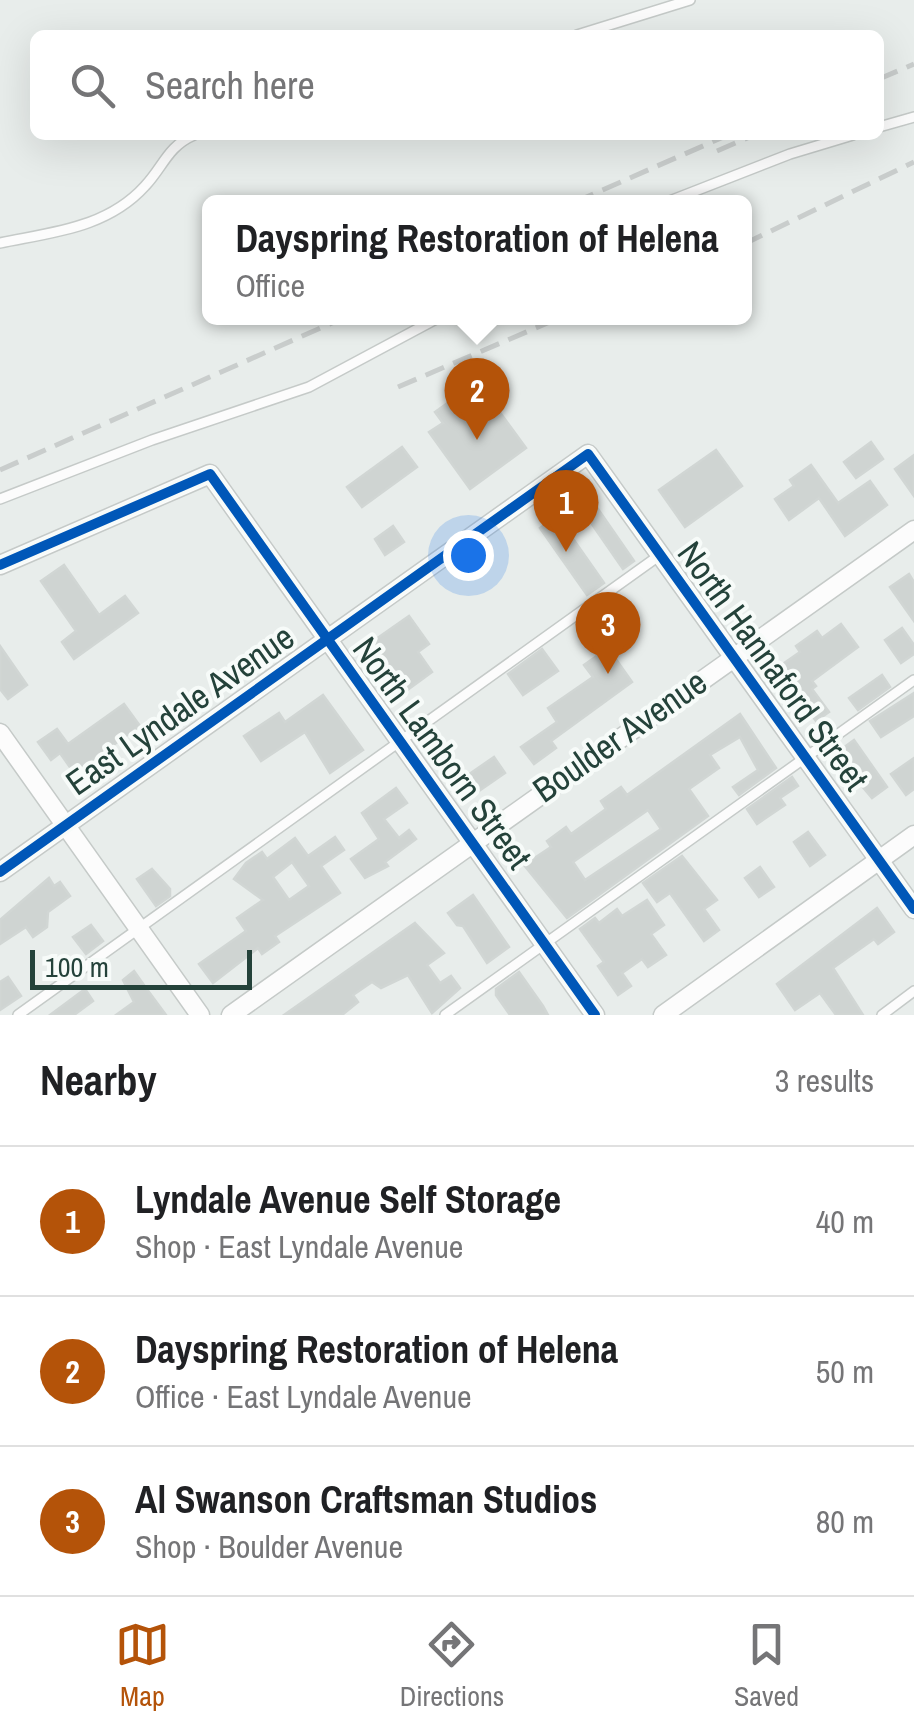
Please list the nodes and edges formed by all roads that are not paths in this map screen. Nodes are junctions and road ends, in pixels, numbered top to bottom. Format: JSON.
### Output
{"nodes":[{"id":1,"x":690,"y":0,"type":"edge"},
{"id":2,"x":593,"y":30,"type":"edge"},
{"id":3,"x":914,"y":117,"type":"edge"},
{"id":4,"x":884,"y":126,"type":"edge"},
{"id":5,"x":186,"y":140,"type":"edge"},
{"id":6,"x":836,"y":140,"type":"edge"},
{"id":7,"x":685,"y":195,"type":"edge"},
{"id":8,"x":0,"y":242,"type":"edge"},
{"id":9,"x":425,"y":325,"type":"edge"},
{"id":10,"x":588,"y":454,"type":"joint"},
{"id":11,"x":0,"y":499,"type":"edge"},
{"id":12,"x":914,"y":530,"type":"edge"},
{"id":13,"x":660,"y":555,"type":"junction"},
{"id":14,"x":0,"y":564,"type":"edge"},
{"id":15,"x":327,"y":640,"type":"junction"},
{"id":16,"x":732,"y":656,"type":"junction"},
{"id":17,"x":914,"y":680,"type":"edge"},
{"id":18,"x":0,"y":733,"type":"edge"},
{"id":19,"x":399,"y":744,"type":"junction"},
{"id":20,"x":805,"y":756,"type":"junction"},
{"id":21,"x":66,"y":825,"type":"junction"},
{"id":22,"x":914,"y":836,"type":"edge"},
{"id":23,"x":472,"y":841,"type":"junction"},
{"id":24,"x":880,"y":861,"type":"junction"},
{"id":25,"x":0,"y":872,"type":"edge"},
{"id":26,"x":914,"y":909,"type":"edge"},
{"id":27,"x":140,"y":929,"type":"junction"},
{"id":28,"x":544,"y":943,"type":"junction"},
{"id":29,"x":914,"y":991,"type":"edge"},
{"id":30,"x":18,"y":1015,"type":"edge"},
{"id":31,"x":200,"y":1015,"type":"edge"},
{"id":32,"x":231,"y":1015,"type":"edge"},
{"id":33,"x":445,"y":1015,"type":"edge"},
{"id":34,"x":595,"y":1015,"type":"edge"},
{"id":35,"x":664,"y":1015,"type":"edge"},
{"id":36,"x":882,"y":1015,"type":"edge"}],
"edges":[{"from":1,"to":2,"type":"lane"},
{"from":3,"to":4,"type":"lane"},
{"from":5,"to":8,"type":"lane"},
{"from":6,"to":7,"type":"lane"},
{"from":9,"to":11,"type":"lane"},
{"from":10,"to":13,"type":"street","name":"North Hannaford Street"},
{"from":10,"to":15,"type":"street","name":"East Lyndale Avenue"},
{"from":12,"to":16,"type":"street","name":"Boulder Avenue"},
{"from":13,"to":16,"type":"street","name":"North Hannaford Street"},
{"from":13,"to":19,"type":"lane"},
{"from":14,"to":15,"type":"street","name":"North Lamborn Street"},
{"from":15,"to":19,"type":"street","name":"North Lamborn Street"},
{"from":15,"to":21,"type":"street","name":"East Lyndale Avenue"},
{"from":16,"to":20,"type":"street","name":"North Hannaford Street"},
{"from":16,"to":23,"type":"street","name":"Boulder Avenue"},
{"from":17,"to":20,"type":"lane"},
{"from":18,"to":21,"type":"street"},
{"from":19,"to":23,"type":"street","name":"North Lamborn Street"},
{"from":19,"to":27,"type":"lane"},
{"from":20,"to":24,"type":"street","name":"North Hannaford Street"},
{"from":20,"to":28,"type":"lane"},
{"from":21,"to":25,"type":"street","name":"East Lyndale Avenue"},
{"from":21,"to":27,"type":"street"},
{"from":22,"to":24,"type":"street"},
{"from":23,"to":28,"type":"street","name":"North Lamborn Street"},
{"from":23,"to":32,"type":"street","name":"Boulder Avenue"},
{"from":24,"to":26,"type":"street","name":"North Hannaford Street"},
{"from":24,"to":35,"type":"street"},
{"from":27,"to":30,"type":"lane"},
{"from":27,"to":31,"type":"street"},
{"from":28,"to":33,"type":"lane"},
{"from":28,"to":34,"type":"street","name":"North Lamborn Street"},
{"from":29,"to":36,"type":"lane"}]}
